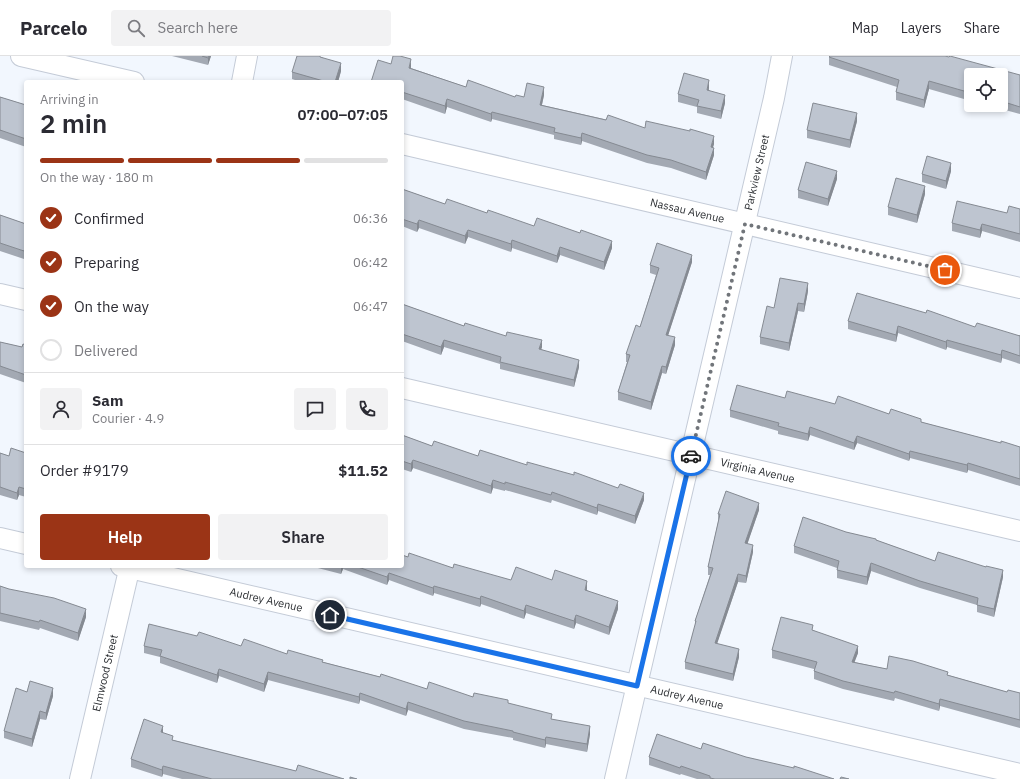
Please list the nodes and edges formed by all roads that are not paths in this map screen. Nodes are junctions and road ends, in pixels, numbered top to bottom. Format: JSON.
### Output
{"nodes":[{"id":1,"x":21,"y":56,"type":"edge"},
{"id":2,"x":247,"y":56,"type":"edge"},
{"id":3,"x":782,"y":56,"type":"edge"},
{"id":4,"x":125,"y":80,"type":"edge"},
{"id":5,"x":242,"y":80,"type":"edge"},
{"id":6,"x":404,"y":144,"type":"edge"},
{"id":7,"x":745,"y":224,"type":"junction"},
{"id":8,"x":1020,"y":288,"type":"edge"},
{"id":9,"x":0,"y":294,"type":"edge"},
{"id":10,"x":24,"y":300,"type":"edge"},
{"id":11,"x":404,"y":388,"type":"edge"},
{"id":12,"x":691,"y":454,"type":"junction"},
{"id":13,"x":1020,"y":531,"type":"edge"},
{"id":14,"x":0,"y":538,"type":"edge"},
{"id":15,"x":24,"y":544,"type":"edge"},
{"id":16,"x":127,"y":568,"type":"edge"},
{"id":17,"x":131,"y":568,"type":"edge"},
{"id":18,"x":637,"y":686,"type":"junction"},
{"id":19,"x":1020,"y":774,"type":"edge"},
{"id":20,"x":80,"y":779,"type":"edge"},
{"id":21,"x":615,"y":779,"type":"edge"}],
"edges":[{"from":1,"to":4,"type":"street"},
{"from":2,"to":5,"type":"street"},
{"from":3,"to":7,"type":"street","name":"Parkview Street"},
{"from":6,"to":7,"type":"street","name":"Nassau Avenue"},
{"from":7,"to":8,"type":"street","name":"Nassau Avenue"},
{"from":7,"to":12,"type":"street","name":"Parkview Street"},
{"from":9,"to":10,"type":"street"},
{"from":11,"to":12,"type":"street","name":"Virginia Avenue"},
{"from":12,"to":13,"type":"street","name":"Virginia Avenue"},
{"from":12,"to":18,"type":"street","name":"Parkview Street"},
{"from":14,"to":15,"type":"street"},
{"from":16,"to":20,"type":"street","name":"Elmwood Street"},
{"from":17,"to":18,"type":"street","name":"Audrey Avenue"},
{"from":18,"to":19,"type":"street","name":"Audrey Avenue"},
{"from":18,"to":21,"type":"street","name":"Parkview Street"}]}
